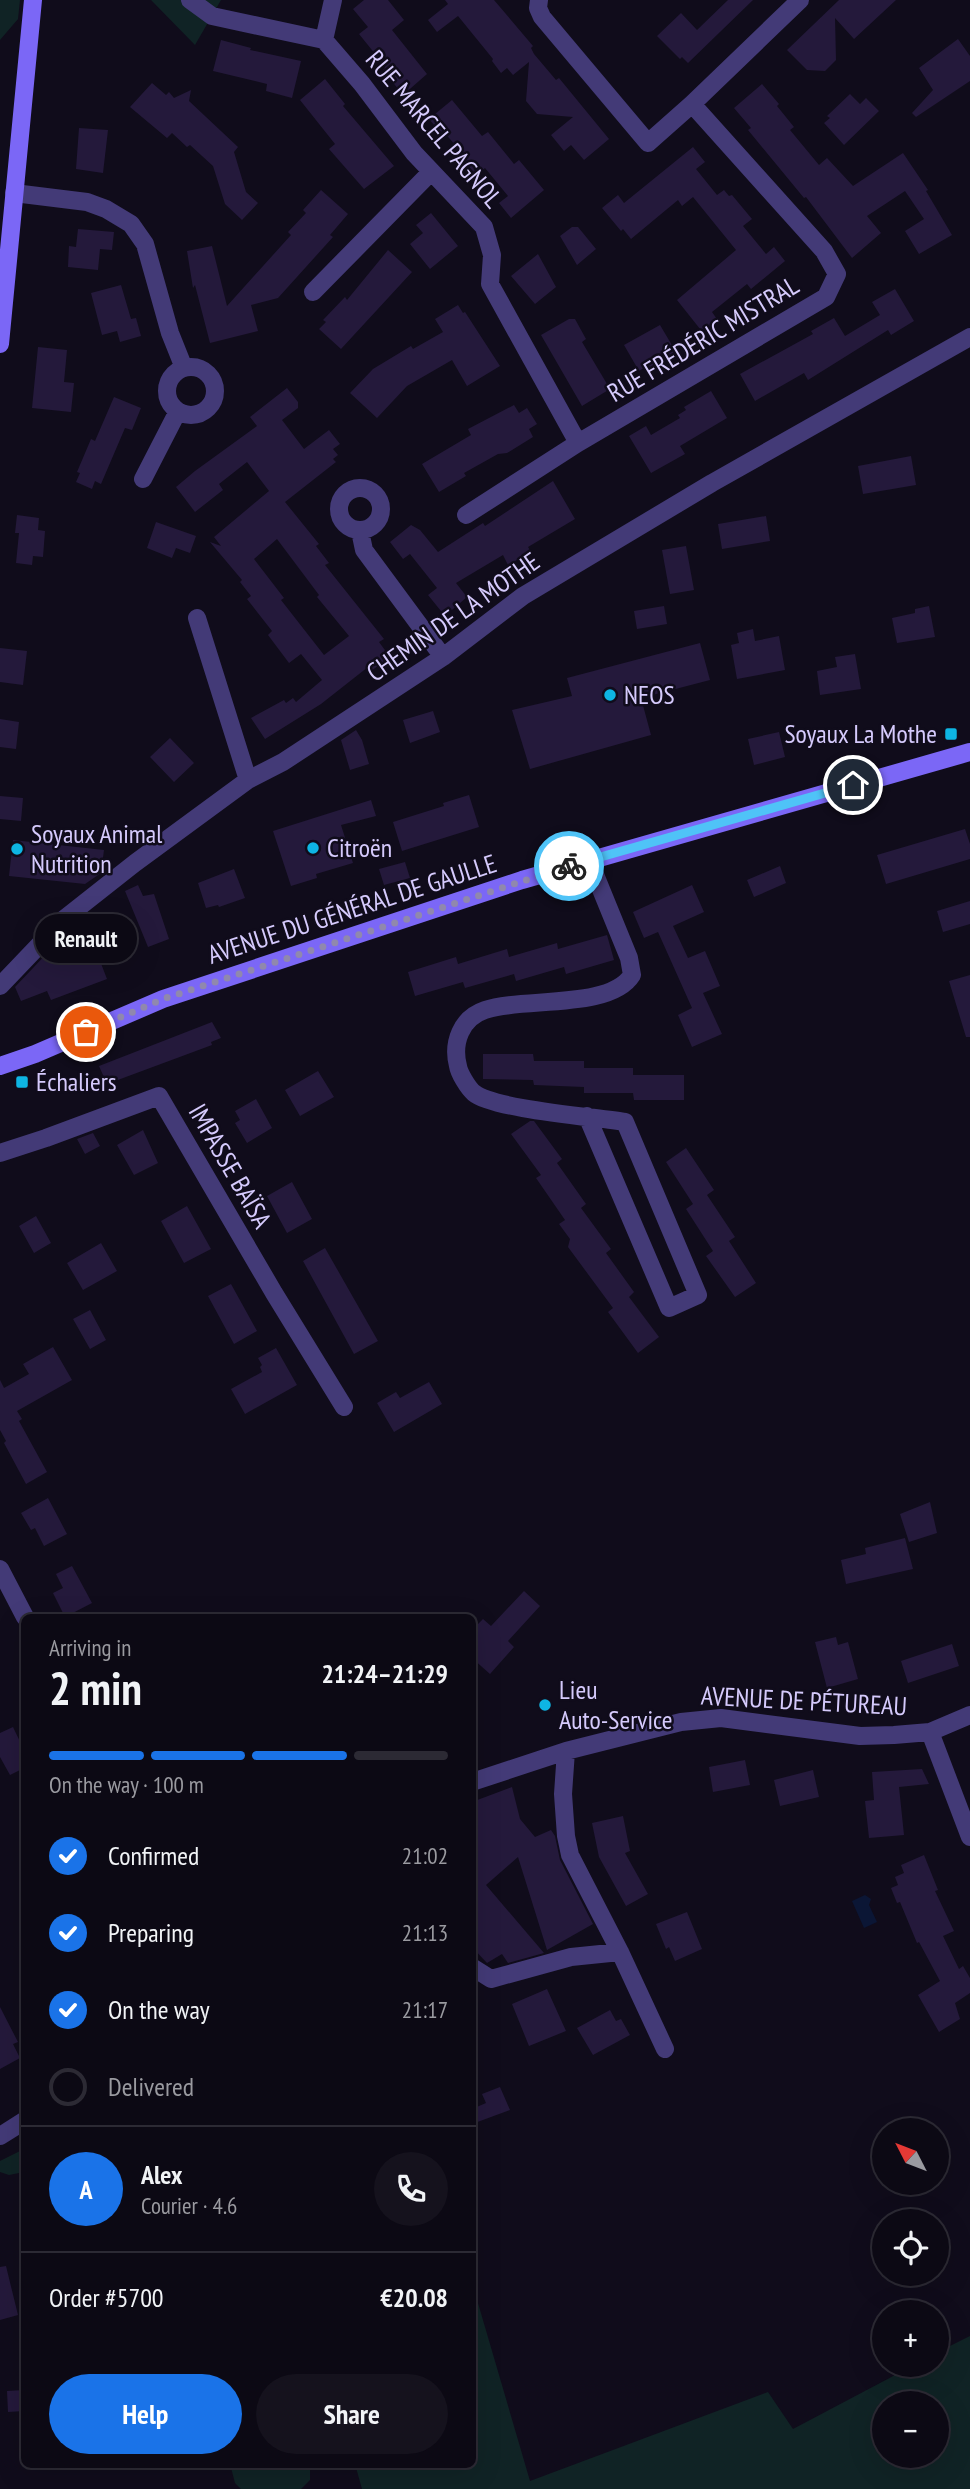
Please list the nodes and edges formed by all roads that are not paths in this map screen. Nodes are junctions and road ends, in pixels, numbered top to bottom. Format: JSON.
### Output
{"nodes":[{"id":1,"x":33,"y":0,"type":"edge"},
{"id":2,"x":190,"y":0,"type":"edge"},
{"id":3,"x":333,"y":0,"type":"edge"},
{"id":4,"x":539,"y":0,"type":"edge"},
{"id":5,"x":800,"y":0,"type":"edge"},
{"id":6,"x":324,"y":40,"type":"junction"},
{"id":7,"x":692,"y":104,"type":"junction"},
{"id":8,"x":431,"y":172,"type":"junction"},
{"id":9,"x":15,"y":192,"type":"junction"},
{"id":10,"x":3,"y":287,"type":"edge"},
{"id":11,"x":313,"y":292,"type":"dead end"},
{"id":12,"x":970,"y":337,"type":"edge"},
{"id":13,"x":0,"y":344,"type":"edge"},
{"id":14,"x":184,"y":368,"type":"junction"},
{"id":15,"x":178,"y":411,"type":"junction"},
{"id":16,"x":578,"y":443,"type":"junction"},
{"id":17,"x":143,"y":479,"type":"dead end"},
{"id":18,"x":466,"y":515,"type":"dead end"},
{"id":19,"x":360,"y":530,"type":"dead end"},
{"id":20,"x":197,"y":618,"type":"dead end"},
{"id":21,"x":443,"y":657,"type":"junction"},
{"id":22,"x":970,"y":752,"type":"edge"},
{"id":23,"x":248,"y":780,"type":"junction"},
{"id":24,"x":589,"y":860,"type":"junction"},
{"id":25,"x":0,"y":986,"type":"edge"},
{"id":26,"x":0,"y":1066,"type":"edge"},
{"id":27,"x":587,"y":1116,"type":"junction"},
{"id":28,"x":0,"y":1153,"type":"edge"},
{"id":29,"x":344,"y":1407,"type":"dead end"},
{"id":30,"x":0,"y":1569,"type":"edge"},
{"id":31,"x":23,"y":1614,"type":"edge"},
{"id":32,"x":970,"y":1715,"type":"edge"},
{"id":33,"x":930,"y":1732,"type":"junction"},
{"id":34,"x":566,"y":1751,"type":"junction"},
{"id":35,"x":476,"y":1781,"type":"edge"},
{"id":36,"x":970,"y":1837,"type":"edge"},
{"id":37,"x":620,"y":1952,"type":"junction"},
{"id":38,"x":476,"y":1970,"type":"edge"},
{"id":39,"x":664,"y":2049,"type":"dead end"},
{"id":40,"x":21,"y":2124,"type":"edge"},
{"id":41,"x":0,"y":2136,"type":"edge"}],
"edges":[{"from":1,"to":9,"type":"main road"},
{"from":2,"to":6,"type":"street"},
{"from":3,"to":6,"type":"street"},
{"from":4,"to":7,"type":"street"},
{"from":5,"to":7,"type":"street"},
{"from":6,"to":8,"type":"street","name":"RUE MARCEL PAGNOL"},
{"from":7,"to":16,"type":"street","name":"RUE FRÉDÉRIC MISTRAL"},
{"from":8,"to":11,"type":"street"},
{"from":8,"to":16,"type":"street","name":"RUE MARCEL PAGNOL"},
{"from":9,"to":10,"type":"main road"},
{"from":9,"to":14,"type":"street"},
{"from":10,"to":13,"type":"main road"},
{"from":12,"to":21,"type":"street","name":"CHEMIN DE LA MOTHE"},
{"from":14,"to":15,"type":"street"},
{"from":14,"to":15,"type":"street"},
{"from":15,"to":17,"type":"street"},
{"from":16,"to":18,"type":"street","name":"RUE FRÉDÉRIC MISTRAL"},
{"from":19,"to":21,"type":"street"},
{"from":20,"to":23,"type":"street"},
{"from":21,"to":23,"type":"street","name":"CHEMIN DE LA MOTHE"},
{"from":22,"to":24,"type":"main road","name":"AVENUE DU GÉNÉRAL DE GAULLE"},
{"from":23,"to":25,"type":"street","name":"CHEMIN DE LA MOTHE"},
{"from":24,"to":26,"type":"main road","name":"AVENUE DU GÉNÉRAL DE GAULLE"},
{"from":24,"to":27,"type":"street"},
{"from":27,"to":27,"type":"street"},
{"from":28,"to":29,"type":"street","name":"IMPASSE BAÏSA"},
{"from":30,"to":31,"type":"street"},
{"from":32,"to":33,"type":"street","name":"AVENUE DE PÉTUREAU"},
{"from":33,"to":34,"type":"street","name":"AVENUE DE PÉTUREAU"},
{"from":33,"to":36,"type":"street"},
{"from":34,"to":35,"type":"street","name":"AVENUE DE PÉTUREAU"},
{"from":34,"to":37,"type":"street"},
{"from":37,"to":38,"type":"street"},
{"from":37,"to":39,"type":"street"},
{"from":40,"to":41,"type":"street"}]}
